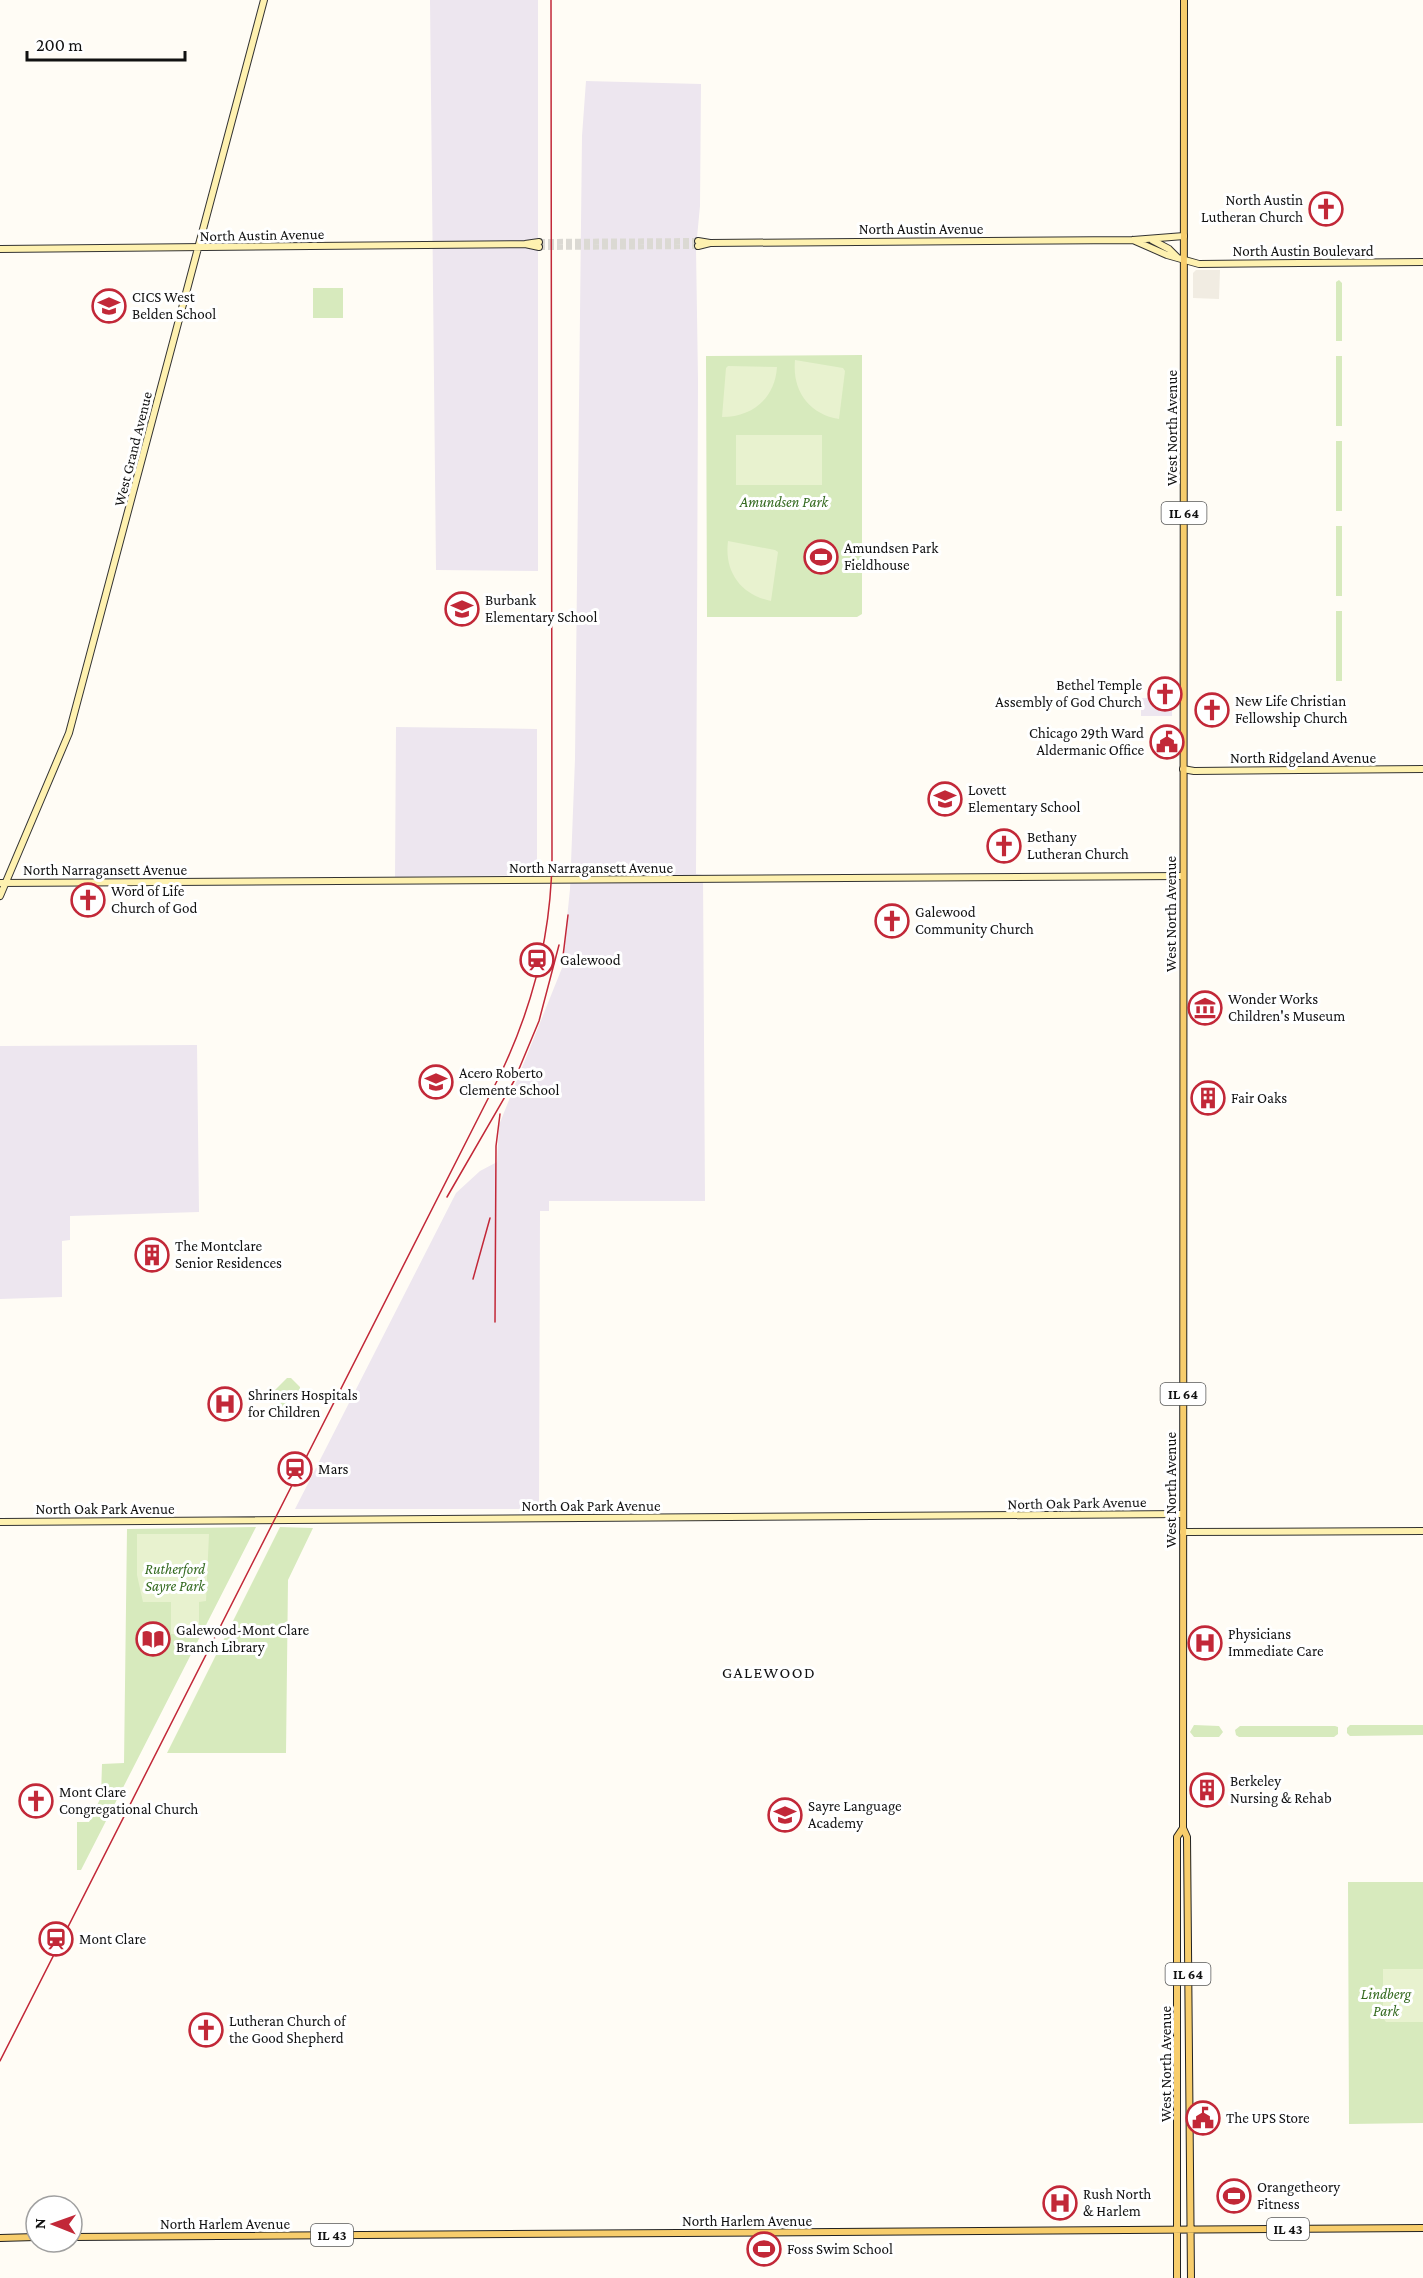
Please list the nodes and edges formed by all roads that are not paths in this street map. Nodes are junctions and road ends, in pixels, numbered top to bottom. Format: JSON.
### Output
{"nodes":[{"id":1,"x":264,"y":0,"type":"edge"},
{"id":2,"x":1184,"y":0,"type":"edge"},
{"id":3,"x":1184,"y":236,"type":"junction"},
{"id":4,"x":1148,"y":238,"type":"junction"},
{"id":5,"x":1134,"y":240,"type":"junction"},
{"id":6,"x":698,"y":243,"type":"tunnel mouth"},
{"id":7,"x":539,"y":244,"type":"tunnel mouth"},
{"id":8,"x":197,"y":248,"type":"junction"},
{"id":9,"x":0,"y":249,"type":"edge"},
{"id":10,"x":1177,"y":257,"type":"junction"},
{"id":11,"x":1184,"y":260,"type":"junction"},
{"id":12,"x":1423,"y":262,"type":"edge"},
{"id":13,"x":1183,"y":769,"type":"junction"},
{"id":14,"x":1423,"y":769,"type":"edge"},
{"id":15,"x":1183,"y":876,"type":"junction"},
{"id":16,"x":3,"y":883,"type":"edge"},
{"id":17,"x":0,"y":896,"type":"edge"},
{"id":18,"x":1183,"y":1514,"type":"junction"},
{"id":19,"x":0,"y":1522,"type":"edge"},
{"id":20,"x":1423,"y":1531,"type":"edge"},
{"id":21,"x":1183,"y":1532,"type":"junction"},
{"id":22,"x":1183,"y":1828,"type":"junction"},
{"id":23,"x":1423,"y":2228,"type":"edge"},
{"id":24,"x":1178,"y":2230,"type":"junction"},
{"id":25,"x":1192,"y":2230,"type":"junction"},
{"id":26,"x":24,"y":2237,"type":"edge"},
{"id":27,"x":84,"y":2237,"type":"edge"},
{"id":28,"x":0,"y":2238,"type":"edge"},
{"id":29,"x":1178,"y":2278,"type":"edge"},
{"id":30,"x":1191,"y":2278,"type":"edge"}],
"edges":[{"from":1,"to":8,"type":"street","name":"West Grand Avenue"},
{"from":2,"to":3,"type":"main road","name":"West North Avenue","number":"IL 64"},
{"from":3,"to":4,"type":"street","name":"North Austin Avenue"},
{"from":3,"to":11,"type":"main road","name":"West North Avenue","number":"IL 64"},
{"from":4,"to":5,"type":"street","name":"North Austin Avenue"},
{"from":4,"to":10,"type":"street","name":"North Austin Avenue"},
{"from":5,"to":6,"type":"street","name":"North Austin Avenue"},
{"from":5,"to":10,"type":"street","name":"North Austin Avenue"},
{"from":7,"to":8,"type":"street","name":"North Austin Avenue"},
{"from":8,"to":9,"type":"street","name":"North Austin Avenue"},
{"from":8,"to":16,"type":"street","name":"West Grand Avenue"},
{"from":10,"to":11,"type":"street","name":"North Austin Avenue"},
{"from":11,"to":12,"type":"street","name":"North Austin Boulevard"},
{"from":11,"to":13,"type":"main road","name":"West North Avenue","number":"IL 64"},
{"from":13,"to":14,"type":"street","name":"North Ridgeland Avenue"},
{"from":13,"to":15,"type":"main road","name":"West North Avenue","number":"IL 64"},
{"from":15,"to":16,"type":"street","name":"North Narragansett Avenue"},
{"from":15,"to":18,"type":"main road","name":"West North Avenue","number":"IL 64"},
{"from":16,"to":17,"type":"street","name":"West Grand Avenue"},
{"from":18,"to":19,"type":"street","name":"North Oak Park Avenue"},
{"from":18,"to":21,"type":"main road","name":"West North Avenue","number":"IL 64"},
{"from":20,"to":21,"type":"street"},
{"from":21,"to":22,"type":"main road","name":"West North Avenue","number":"IL 64"},
{"from":22,"to":24,"type":"main road","name":"West North Avenue","number":"IL 64"},
{"from":22,"to":25,"type":"main road","name":"West North Avenue","number":"IL 64"},
{"from":23,"to":25,"type":"main road","name":"North Harlem Avenue","number":"IL 43"},
{"from":24,"to":25,"type":"main road","name":"North Harlem Avenue","number":"IL 43"},
{"from":24,"to":27,"type":"main road","name":"North Harlem Avenue","number":"IL 43"},
{"from":24,"to":29,"type":"main road","number":"IL 64"},
{"from":25,"to":30,"type":"main road","number":"IL 64"},
{"from":26,"to":28,"type":"main road"}]}
